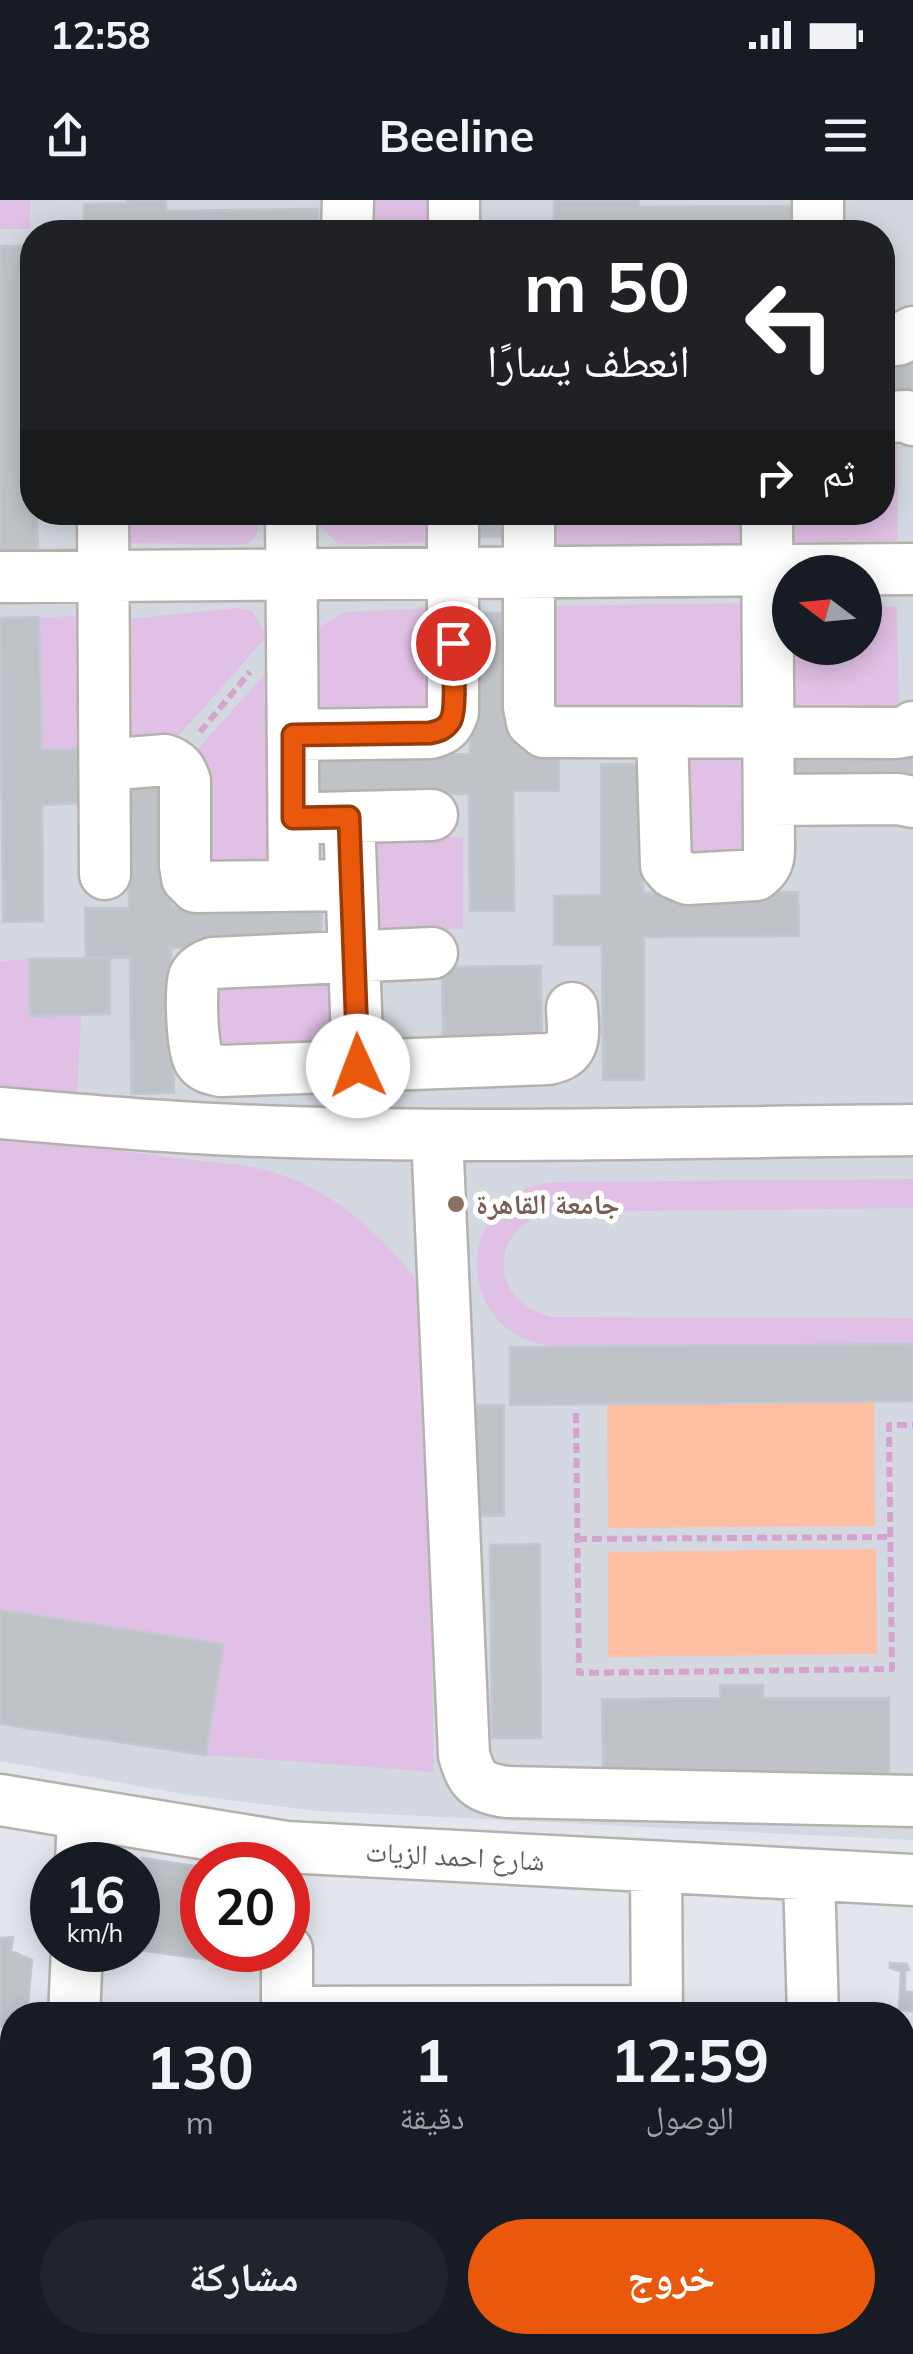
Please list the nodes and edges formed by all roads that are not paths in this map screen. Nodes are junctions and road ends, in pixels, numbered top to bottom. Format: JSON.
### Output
{"nodes":[{"id":1,"x":103,"y":525,"type":"edge"},
{"id":2,"x":292,"y":525,"type":"edge"},
{"id":3,"x":454,"y":525,"type":"edge"},
{"id":4,"x":529,"y":525,"type":"edge"},
{"id":5,"x":767,"y":525,"type":"edge"},
{"id":6,"x":913,"y":569,"type":"edge"},
{"id":7,"x":768,"y":571,"type":"junction"},
{"id":8,"x":528,"y":573,"type":"junction"},
{"id":9,"x":454,"y":574,"type":"junction"},
{"id":10,"x":292,"y":575,"type":"junction"},
{"id":11,"x":103,"y":576,"type":"junction"},
{"id":12,"x":0,"y":578,"type":"edge"},
{"id":13,"x":913,"y":727,"type":"edge"},
{"id":14,"x":768,"y":733,"type":"junction"},
{"id":15,"x":662,"y":734,"type":"junction"},
{"id":16,"x":293,"y":735,"type":"junction"},
{"id":17,"x":104,"y":765,"type":"junction"},
{"id":18,"x":770,"y":800,"type":"junction"},
{"id":19,"x":913,"y":802,"type":"edge"},
{"id":20,"x":432,"y":815,"type":"dead end"},
{"id":21,"x":349,"y":817,"type":"junction"},
{"id":22,"x":293,"y":818,"type":"junction"},
{"id":23,"x":105,"y":874,"type":"dead end"},
{"id":24,"x":351,"y":885,"type":"junction"},
{"id":25,"x":294,"y":886,"type":"junction"},
{"id":26,"x":432,"y":954,"type":"dead end"},
{"id":27,"x":354,"y":957,"type":"junction"},
{"id":28,"x":572,"y":1008,"type":"dead end"},
{"id":29,"x":358,"y":1066,"type":"junction"},
{"id":30,"x":0,"y":1112,"type":"edge"},
{"id":31,"x":913,"y":1130,"type":"edge"},
{"id":32,"x":438,"y":1135,"type":"junction"},
{"id":33,"x":0,"y":1800,"type":"edge"},
{"id":34,"x":913,"y":1800,"type":"edge"},
{"id":35,"x":83,"y":1815,"type":"junction"},
{"id":36,"x":82,"y":1842,"type":"edge"},
{"id":37,"x":217,"y":1842,"type":"edge"},
{"id":38,"x":310,"y":1857,"type":"edge"},
{"id":39,"x":656,"y":1867,"type":"junction"},
{"id":40,"x":810,"y":1875,"type":"junction"},
{"id":41,"x":913,"y":1880,"type":"edge"},
{"id":42,"x":76,"y":1972,"type":"edge"},
{"id":43,"x":287,"y":1972,"type":"edge"},
{"id":44,"x":75,"y":2002,"type":"edge"},
{"id":45,"x":288,"y":2002,"type":"edge"},
{"id":46,"x":657,"y":2002,"type":"edge"},
{"id":47,"x":813,"y":2002,"type":"edge"}],
"edges":[{"from":1,"to":11,"type":"street"},
{"from":2,"to":10,"type":"street"},
{"from":3,"to":9,"type":"street"},
{"from":4,"to":8,"type":"street"},
{"from":5,"to":7,"type":"street"},
{"from":6,"to":7,"type":"street"},
{"from":7,"to":8,"type":"street"},
{"from":7,"to":14,"type":"street"},
{"from":8,"to":9,"type":"street"},
{"from":8,"to":15,"type":"street"},
{"from":9,"to":10,"type":"street"},
{"from":9,"to":16,"type":"street"},
{"from":10,"to":11,"type":"street"},
{"from":10,"to":16,"type":"street"},
{"from":11,"to":12,"type":"street"},
{"from":11,"to":17,"type":"street"},
{"from":13,"to":14,"type":"street"},
{"from":14,"to":15,"type":"street"},
{"from":14,"to":18,"type":"street"},
{"from":15,"to":18,"type":"street"},
{"from":16,"to":22,"type":"street"},
{"from":17,"to":23,"type":"street"},
{"from":17,"to":25,"type":"street"},
{"from":18,"to":19,"type":"street"},
{"from":20,"to":21,"type":"street"},
{"from":21,"to":22,"type":"street"},
{"from":21,"to":24,"type":"street"},
{"from":22,"to":25,"type":"street"},
{"from":24,"to":25,"type":"street"},
{"from":24,"to":27,"type":"street"},
{"from":26,"to":27,"type":"street"},
{"from":27,"to":29,"type":"street"},
{"from":27,"to":29,"type":"street"},
{"from":28,"to":29,"type":"street"},
{"from":30,"to":32,"type":"street"},
{"from":31,"to":32,"type":"street"},
{"from":32,"to":34,"type":"street"},
{"from":33,"to":35,"type":"street","name":"شارع احمد الزيات"},
{"from":35,"to":36,"type":"street"},
{"from":35,"to":37,"type":"street","name":"شارع احمد الزيات"},
{"from":38,"to":39,"type":"street","name":"شارع احمد الزيات"},
{"from":39,"to":40,"type":"street","name":"شارع احمد الزيات"},
{"from":39,"to":46,"type":"street"},
{"from":40,"to":41,"type":"street","name":"شارع احمد الزيات"},
{"from":40,"to":47,"type":"street"},
{"from":42,"to":44,"type":"street"},
{"from":43,"to":45,"type":"street"}]}
